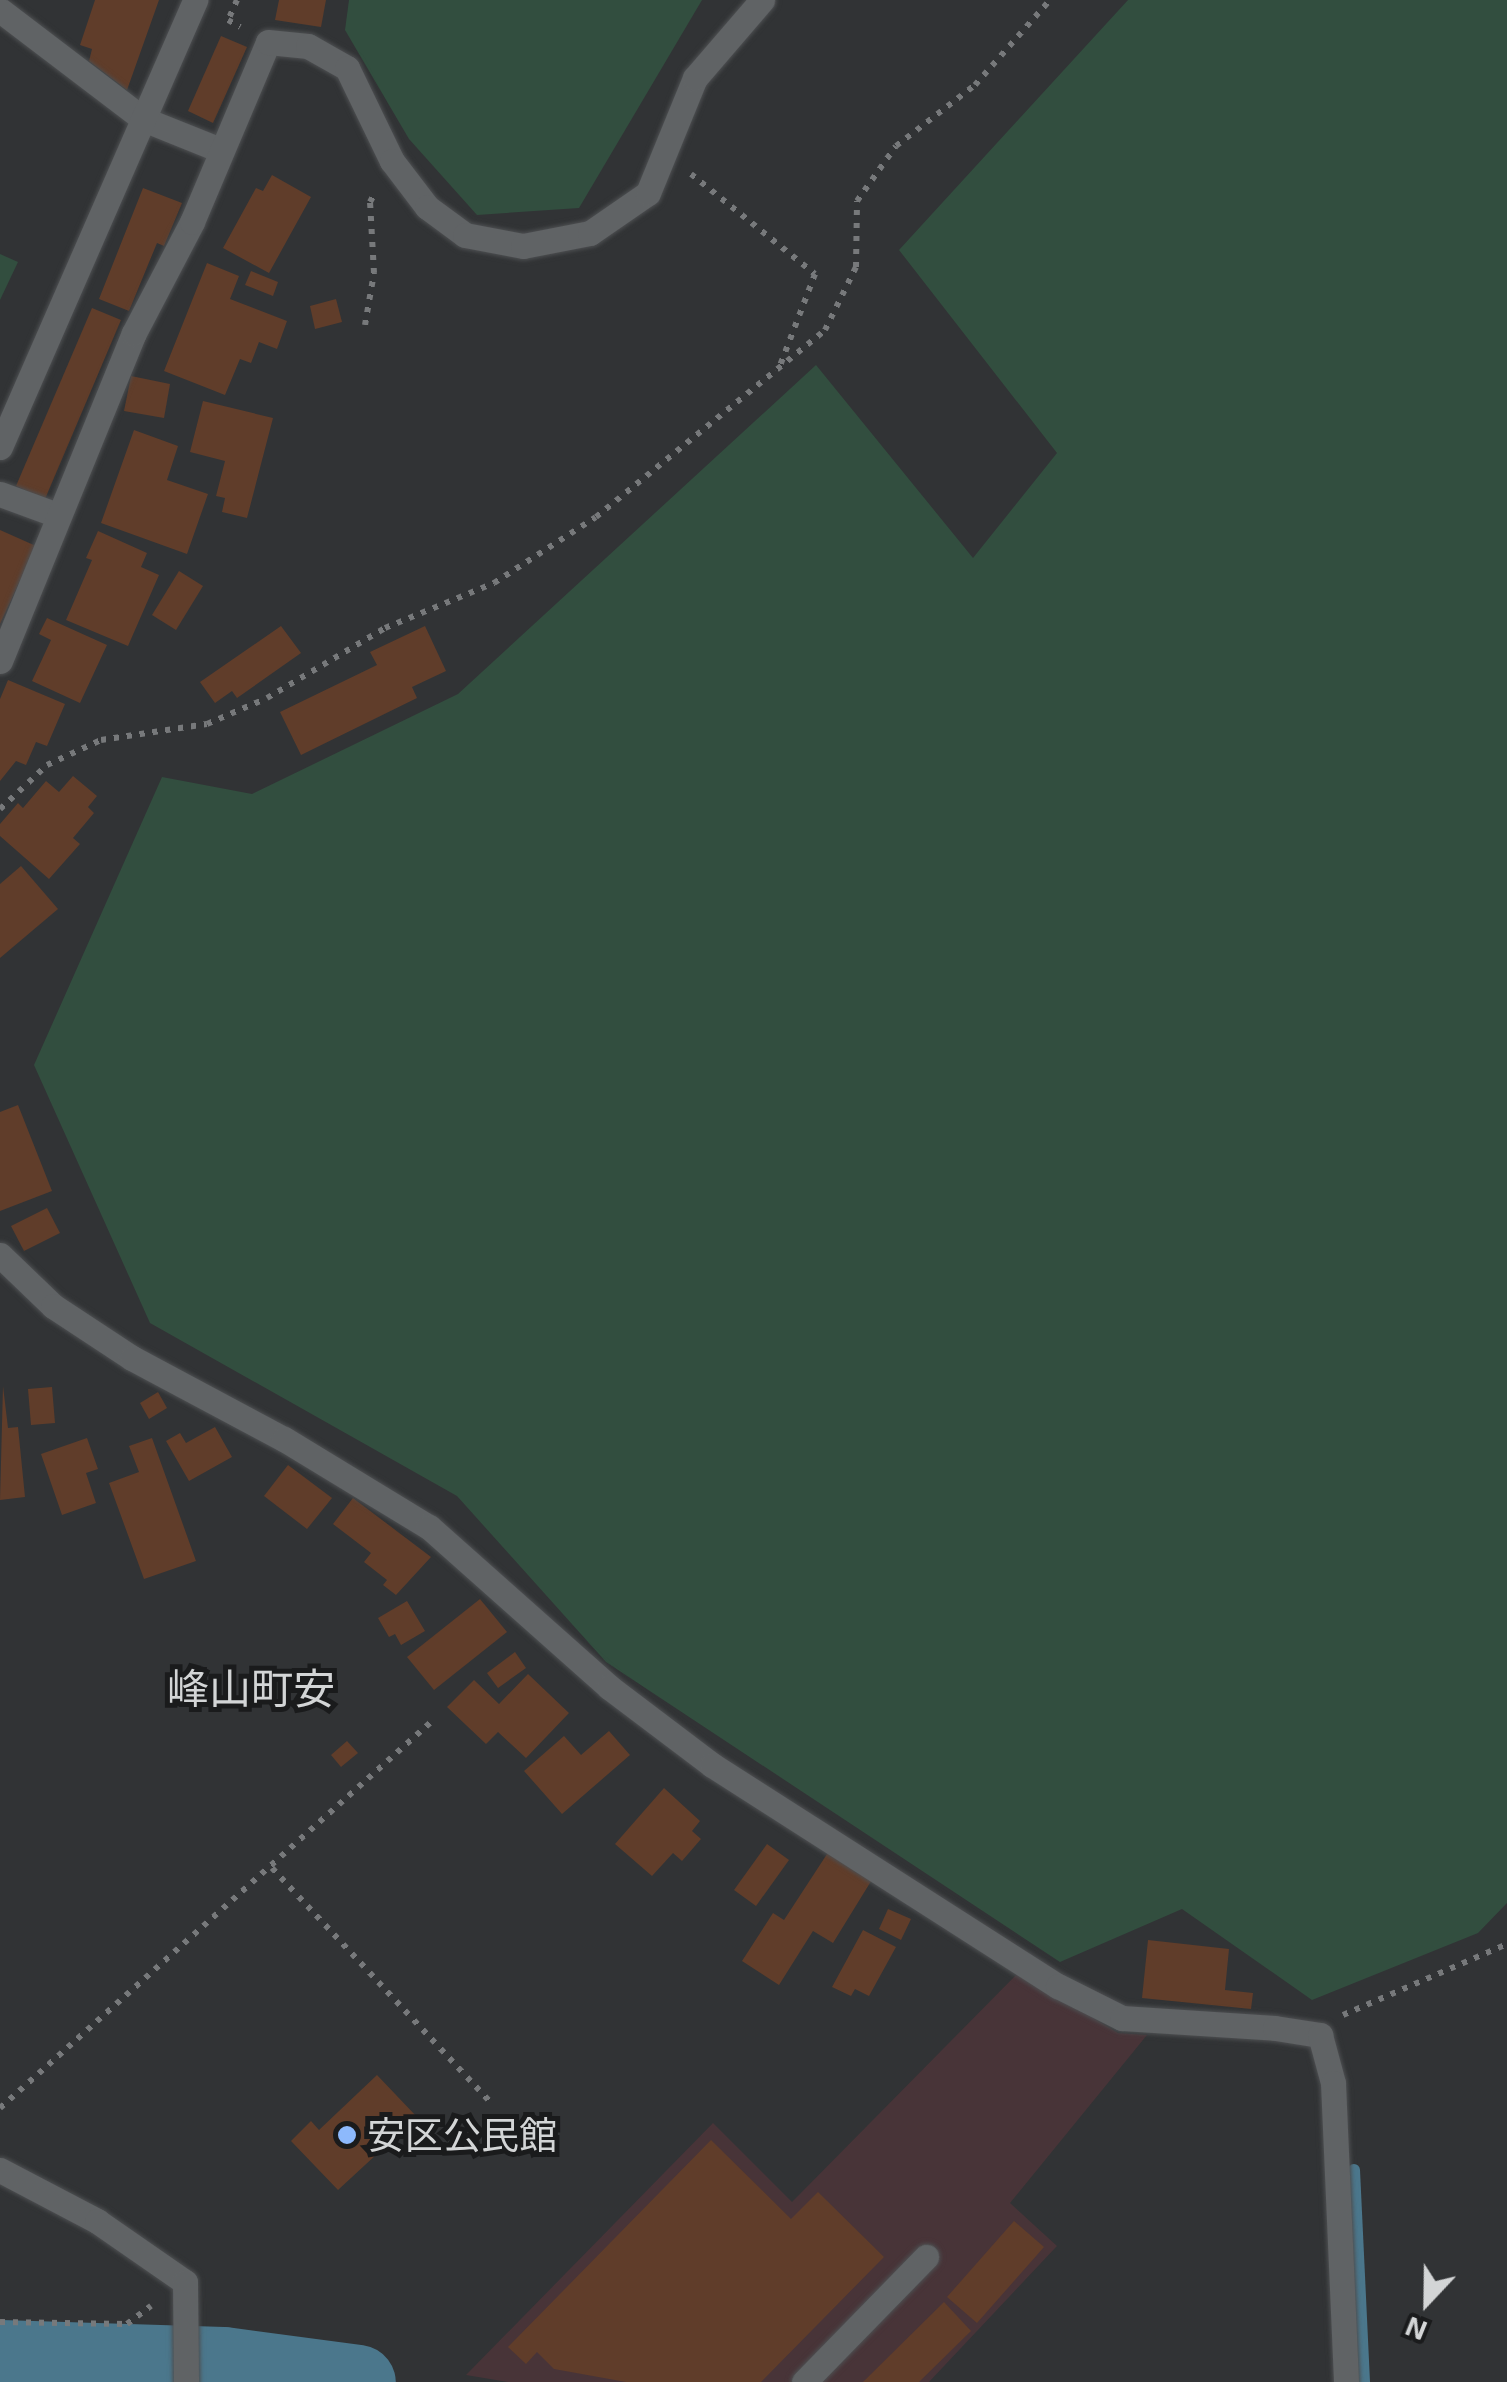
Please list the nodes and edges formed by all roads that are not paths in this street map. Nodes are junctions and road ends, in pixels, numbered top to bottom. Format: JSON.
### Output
{"nodes":[{"id":1,"x":196,"y":0,"type":"edge"},
{"id":2,"x":762,"y":0,"type":"edge"},
{"id":3,"x":0,"y":10,"type":"edge"},
{"id":4,"x":144,"y":119,"type":"junction"},
{"id":5,"x":220,"y":150,"type":"junction"},
{"id":6,"x":0,"y":447,"type":"edge"},
{"id":7,"x":0,"y":494,"type":"edge"},
{"id":8,"x":58,"y":515,"type":"junction"},
{"id":9,"x":0,"y":661,"type":"edge"},
{"id":10,"x":0,"y":1255,"type":"edge"},
{"id":11,"x":0,"y":2170,"type":"edge"},
{"id":12,"x":926,"y":2256,"type":"dead end"},
{"id":13,"x":186,"y":2382,"type":"edge"},
{"id":14,"x":804,"y":2382,"type":"edge"},
{"id":15,"x":1346,"y":2382,"type":"edge"}],
"edges":[{"from":1,"to":4,"type":"street"},
{"from":2,"to":5,"type":"street"},
{"from":3,"to":4,"type":"street"},
{"from":4,"to":5,"type":"street"},
{"from":4,"to":6,"type":"street"},
{"from":5,"to":8,"type":"street"},
{"from":7,"to":8,"type":"street"},
{"from":8,"to":9,"type":"street"},
{"from":10,"to":15,"type":"street"},
{"from":11,"to":13,"type":"street"},
{"from":12,"to":14,"type":"street"}]}
